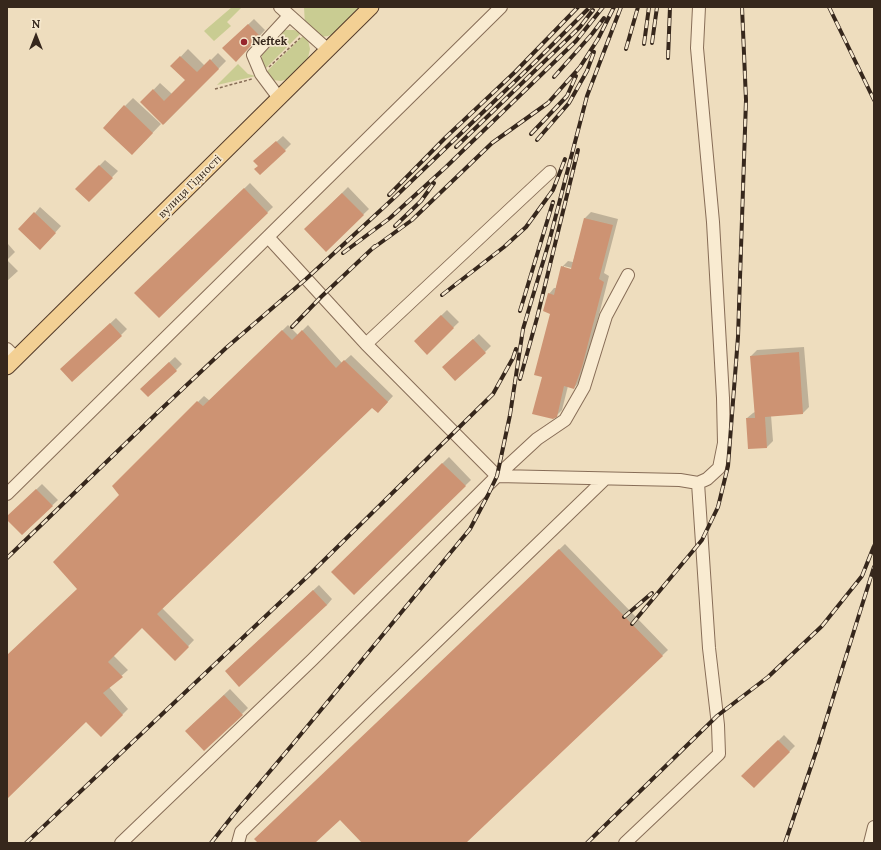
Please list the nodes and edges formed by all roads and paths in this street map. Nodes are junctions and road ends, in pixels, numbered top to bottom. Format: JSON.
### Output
{"nodes":[{"id":1,"x":280,"y":7,"type":"edge"},
{"id":2,"x":372,"y":7,"type":"edge"},
{"id":3,"x":501,"y":7,"type":"edge"},
{"id":4,"x":699,"y":7,"type":"edge"},
{"id":5,"x":289,"y":16,"type":"junction"},
{"id":6,"x":306,"y":31,"type":"junction"},
{"id":7,"x":328,"y":50,"type":"junction"},
{"id":8,"x":265,"y":71,"type":"dead end"},
{"id":9,"x":258,"y":77,"type":"dead end"},
{"id":10,"x":214,"y":89,"type":"dead end"},
{"id":11,"x":279,"y":98,"type":"junction"},
{"id":12,"x":550,"y":172,"type":"dead end"},
{"id":13,"x":268,"y":237,"type":"junction"},
{"id":14,"x":628,"y":275,"type":"dead end"},
{"id":15,"x":366,"y":344,"type":"junction"},
{"id":16,"x":10,"y":358,"type":"edge"},
{"id":17,"x":497,"y":476,"type":"junction"},
{"id":18,"x":605,"y":478,"type":"junction"},
{"id":19,"x":698,"y":483,"type":"junction"},
{"id":20,"x":7,"y":494,"type":"edge"},
{"id":21,"x":874,"y":827,"type":"edge"},
{"id":22,"x":121,"y":843,"type":"edge"},
{"id":23,"x":238,"y":843,"type":"edge"},
{"id":24,"x":625,"y":843,"type":"edge"},
{"id":25,"x":870,"y":843,"type":"edge"}],
"edges":[{"from":1,"to":5,"type":"street"},
{"from":2,"to":7,"type":"main road","name":"вулиця Гідності"},
{"from":3,"to":13,"type":"street"},
{"from":4,"to":19,"type":"street"},
{"from":5,"to":6,"type":"street"},
{"from":5,"to":11,"type":"street"},
{"from":6,"to":7,"type":"street"},
{"from":6,"to":8,"type":"path"},
{"from":7,"to":11,"type":"main road","name":"вулиця Гідності"},
{"from":9,"to":10,"type":"path"},
{"from":11,"to":16,"type":"main road","name":"вулиця Гідності"},
{"from":12,"to":15,"type":"street"},
{"from":13,"to":15,"type":"street"},
{"from":13,"to":20,"type":"street"},
{"from":14,"to":17,"type":"street"},
{"from":15,"to":17,"type":"street"},
{"from":17,"to":18,"type":"street"},
{"from":17,"to":22,"type":"street"},
{"from":18,"to":19,"type":"street"},
{"from":18,"to":23,"type":"street"},
{"from":19,"to":24,"type":"street"},
{"from":21,"to":25,"type":"street"}]}
